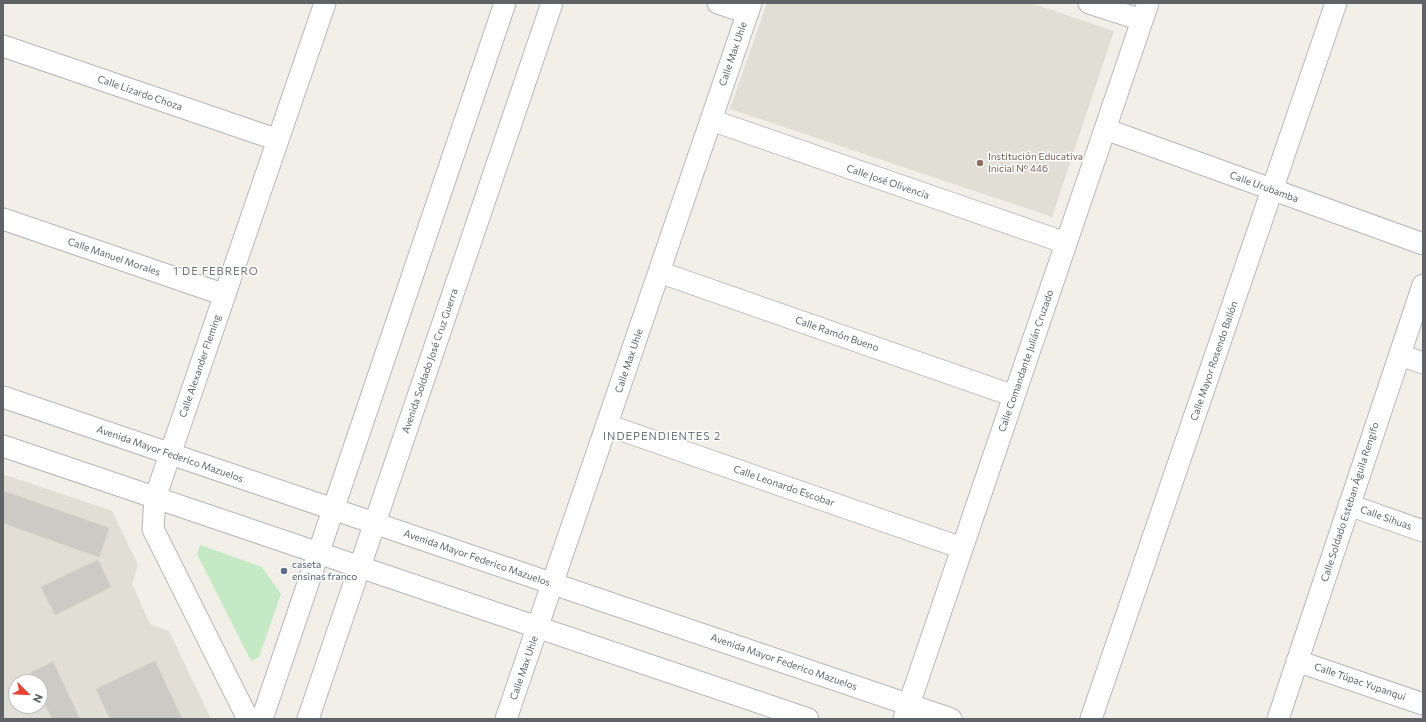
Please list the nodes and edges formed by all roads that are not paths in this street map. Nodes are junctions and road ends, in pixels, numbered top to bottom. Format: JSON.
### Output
{"nodes":[{"id":1,"x":325,"y":3,"type":"edge"},
{"id":2,"x":505,"y":3,"type":"edge"},
{"id":3,"x":552,"y":3,"type":"edge"},
{"id":4,"x":718,"y":3,"type":"edge"},
{"id":5,"x":1089,"y":3,"type":"edge"},
{"id":6,"x":1336,"y":3,"type":"edge"},
{"id":7,"x":749,"y":8,"type":"edge"},
{"id":8,"x":1145,"y":12,"type":"edge"},
{"id":9,"x":3,"y":46,"type":"edge"},
{"id":10,"x":711,"y":120,"type":"junction"},
{"id":11,"x":1105,"y":129,"type":"junction"},
{"id":12,"x":278,"y":140,"type":"junction"},
{"id":13,"x":1272,"y":190,"type":"junction"},
{"id":14,"x":3,"y":219,"type":"edge"},
{"id":15,"x":1066,"y":244,"type":"junction"},
{"id":16,"x":1423,"y":244,"type":"edge"},
{"id":17,"x":659,"y":272,"type":"junction"},
{"id":18,"x":1423,"y":285,"type":"edge"},
{"id":19,"x":225,"y":295,"type":"junction"},
{"id":20,"x":1400,"y":355,"type":"junction"},
{"id":21,"x":1423,"y":363,"type":"edge"},
{"id":22,"x":1014,"y":396,"type":"junction"},
{"id":23,"x":3,"y":397,"type":"edge"},
{"id":24,"x":607,"y":425,"type":"junction"},
{"id":25,"x":3,"y":446,"type":"edge"},
{"id":26,"x":170,"y":454,"type":"junction"},
{"id":27,"x":155,"y":498,"type":"junction"},
{"id":28,"x":1349,"y":505,"type":"junction"},
{"id":29,"x":333,"y":510,"type":"junction"},
{"id":30,"x":374,"y":524,"type":"junction"},
{"id":31,"x":1423,"y":531,"type":"edge"},
{"id":32,"x":962,"y":548,"type":"junction"},
{"id":33,"x":318,"y":553,"type":"junction"},
{"id":34,"x":360,"y":567,"type":"junction"},
{"id":35,"x":553,"y":584,"type":"junction"},
{"id":36,"x":538,"y":628,"type":"junction"},
{"id":37,"x":1297,"y":661,"type":"junction"},
{"id":38,"x":1423,"y":704,"type":"edge"},
{"id":39,"x":906,"y":712,"type":"edge"},
{"id":40,"x":248,"y":719,"type":"edge"},
{"id":41,"x":262,"y":719,"type":"edge"},
{"id":42,"x":308,"y":719,"type":"edge"},
{"id":43,"x":506,"y":719,"type":"edge"},
{"id":44,"x":808,"y":719,"type":"edge"},
{"id":45,"x":951,"y":719,"type":"edge"},
{"id":46,"x":1091,"y":719,"type":"edge"},
{"id":47,"x":1278,"y":719,"type":"edge"}],
"edges":[{"from":1,"to":12,"type":"street","name":"Calle Alexander Fleming"},
{"from":2,"to":29,"type":"street"},
{"from":3,"to":30,"type":"street","name":"Avenida Soldado José Cruz Guerra"},
{"from":4,"to":7,"type":"street"},
{"from":5,"to":8,"type":"street"},
{"from":6,"to":13,"type":"street","name":"Calle Mayor Rosendo Ballón"},
{"from":7,"to":10,"type":"street","name":"Calle Max Uhle"},
{"from":8,"to":11,"type":"street","name":"Calle Comandante Julián Cruzado"},
{"from":9,"to":12,"type":"street","name":"Calle Lizardo Choza"},
{"from":10,"to":15,"type":"street","name":"Calle José Olivencia"},
{"from":10,"to":17,"type":"street","name":"Calle Max Uhle"},
{"from":11,"to":13,"type":"street","name":"Calle Urubamba"},
{"from":11,"to":15,"type":"street","name":"Calle Comandante Julián Cruzado"},
{"from":12,"to":19,"type":"street","name":"Calle Alexander Fleming"},
{"from":13,"to":16,"type":"street","name":"Calle Urubamba"},
{"from":13,"to":46,"type":"street","name":"Calle Mayor Rosendo Ballón"},
{"from":14,"to":19,"type":"street","name":"Calle Manuel Morales"},
{"from":15,"to":22,"type":"street","name":"Calle Comandante Julián Cruzado"},
{"from":17,"to":22,"type":"street","name":"Calle Ramón Bueno"},
{"from":17,"to":24,"type":"street","name":"Calle Max Uhle"},
{"from":18,"to":20,"type":"street","name":"Calle Soldado Esteban Águila Rengifo"},
{"from":19,"to":26,"type":"street","name":"Calle Alexander Fleming"},
{"from":20,"to":21,"type":"street"},
{"from":20,"to":28,"type":"street","name":"Calle Soldado Esteban Águila Rengifo"},
{"from":22,"to":32,"type":"street","name":"Calle Comandante Julián Cruzado"},
{"from":23,"to":26,"type":"street","name":"Avenida Mayor Federico Mazuelos"},
{"from":24,"to":32,"type":"street","name":"Calle Leonardo Escobar"},
{"from":24,"to":35,"type":"street","name":"Calle Max Uhle"},
{"from":25,"to":27,"type":"street"},
{"from":26,"to":27,"type":"street","name":"Calle Alexander Fleming"},
{"from":26,"to":29,"type":"street","name":"Avenida Mayor Federico Mazuelos"},
{"from":27,"to":33,"type":"street"},
{"from":27,"to":40,"type":"street","name":"Calle Alexander Fleming"},
{"from":28,"to":31,"type":"street","name":"Calle Sihuas"},
{"from":28,"to":37,"type":"street","name":"Calle Soldado Esteban Águila Rengifo"},
{"from":29,"to":30,"type":"street","name":"Avenida Mayor Federico Mazuelos"},
{"from":29,"to":33,"type":"street"},
{"from":30,"to":34,"type":"street","name":"Avenida Soldado José Cruz Guerra"},
{"from":30,"to":35,"type":"street","name":"Avenida Mayor Federico Mazuelos"},
{"from":32,"to":39,"type":"street","name":"Calle Comandante Julián Cruzado"},
{"from":33,"to":34,"type":"street"},
{"from":33,"to":41,"type":"street"},
{"from":34,"to":36,"type":"street"},
{"from":34,"to":42,"type":"street","name":"Avenida Soldado José Cruz Guerra"},
{"from":35,"to":36,"type":"street","name":"Calle Max Uhle"},
{"from":35,"to":39,"type":"street","name":"Avenida Mayor Federico Mazuelos"},
{"from":36,"to":43,"type":"street","name":"Calle Max Uhle"},
{"from":36,"to":44,"type":"street"},
{"from":37,"to":38,"type":"street","name":"Calle Túpac Yupanqui"},
{"from":37,"to":47,"type":"street","name":"Calle Soldado Esteban Águila Rengifo"},
{"from":39,"to":45,"type":"street","name":"Avenida Mayor Federico Mazuelos"}]}
